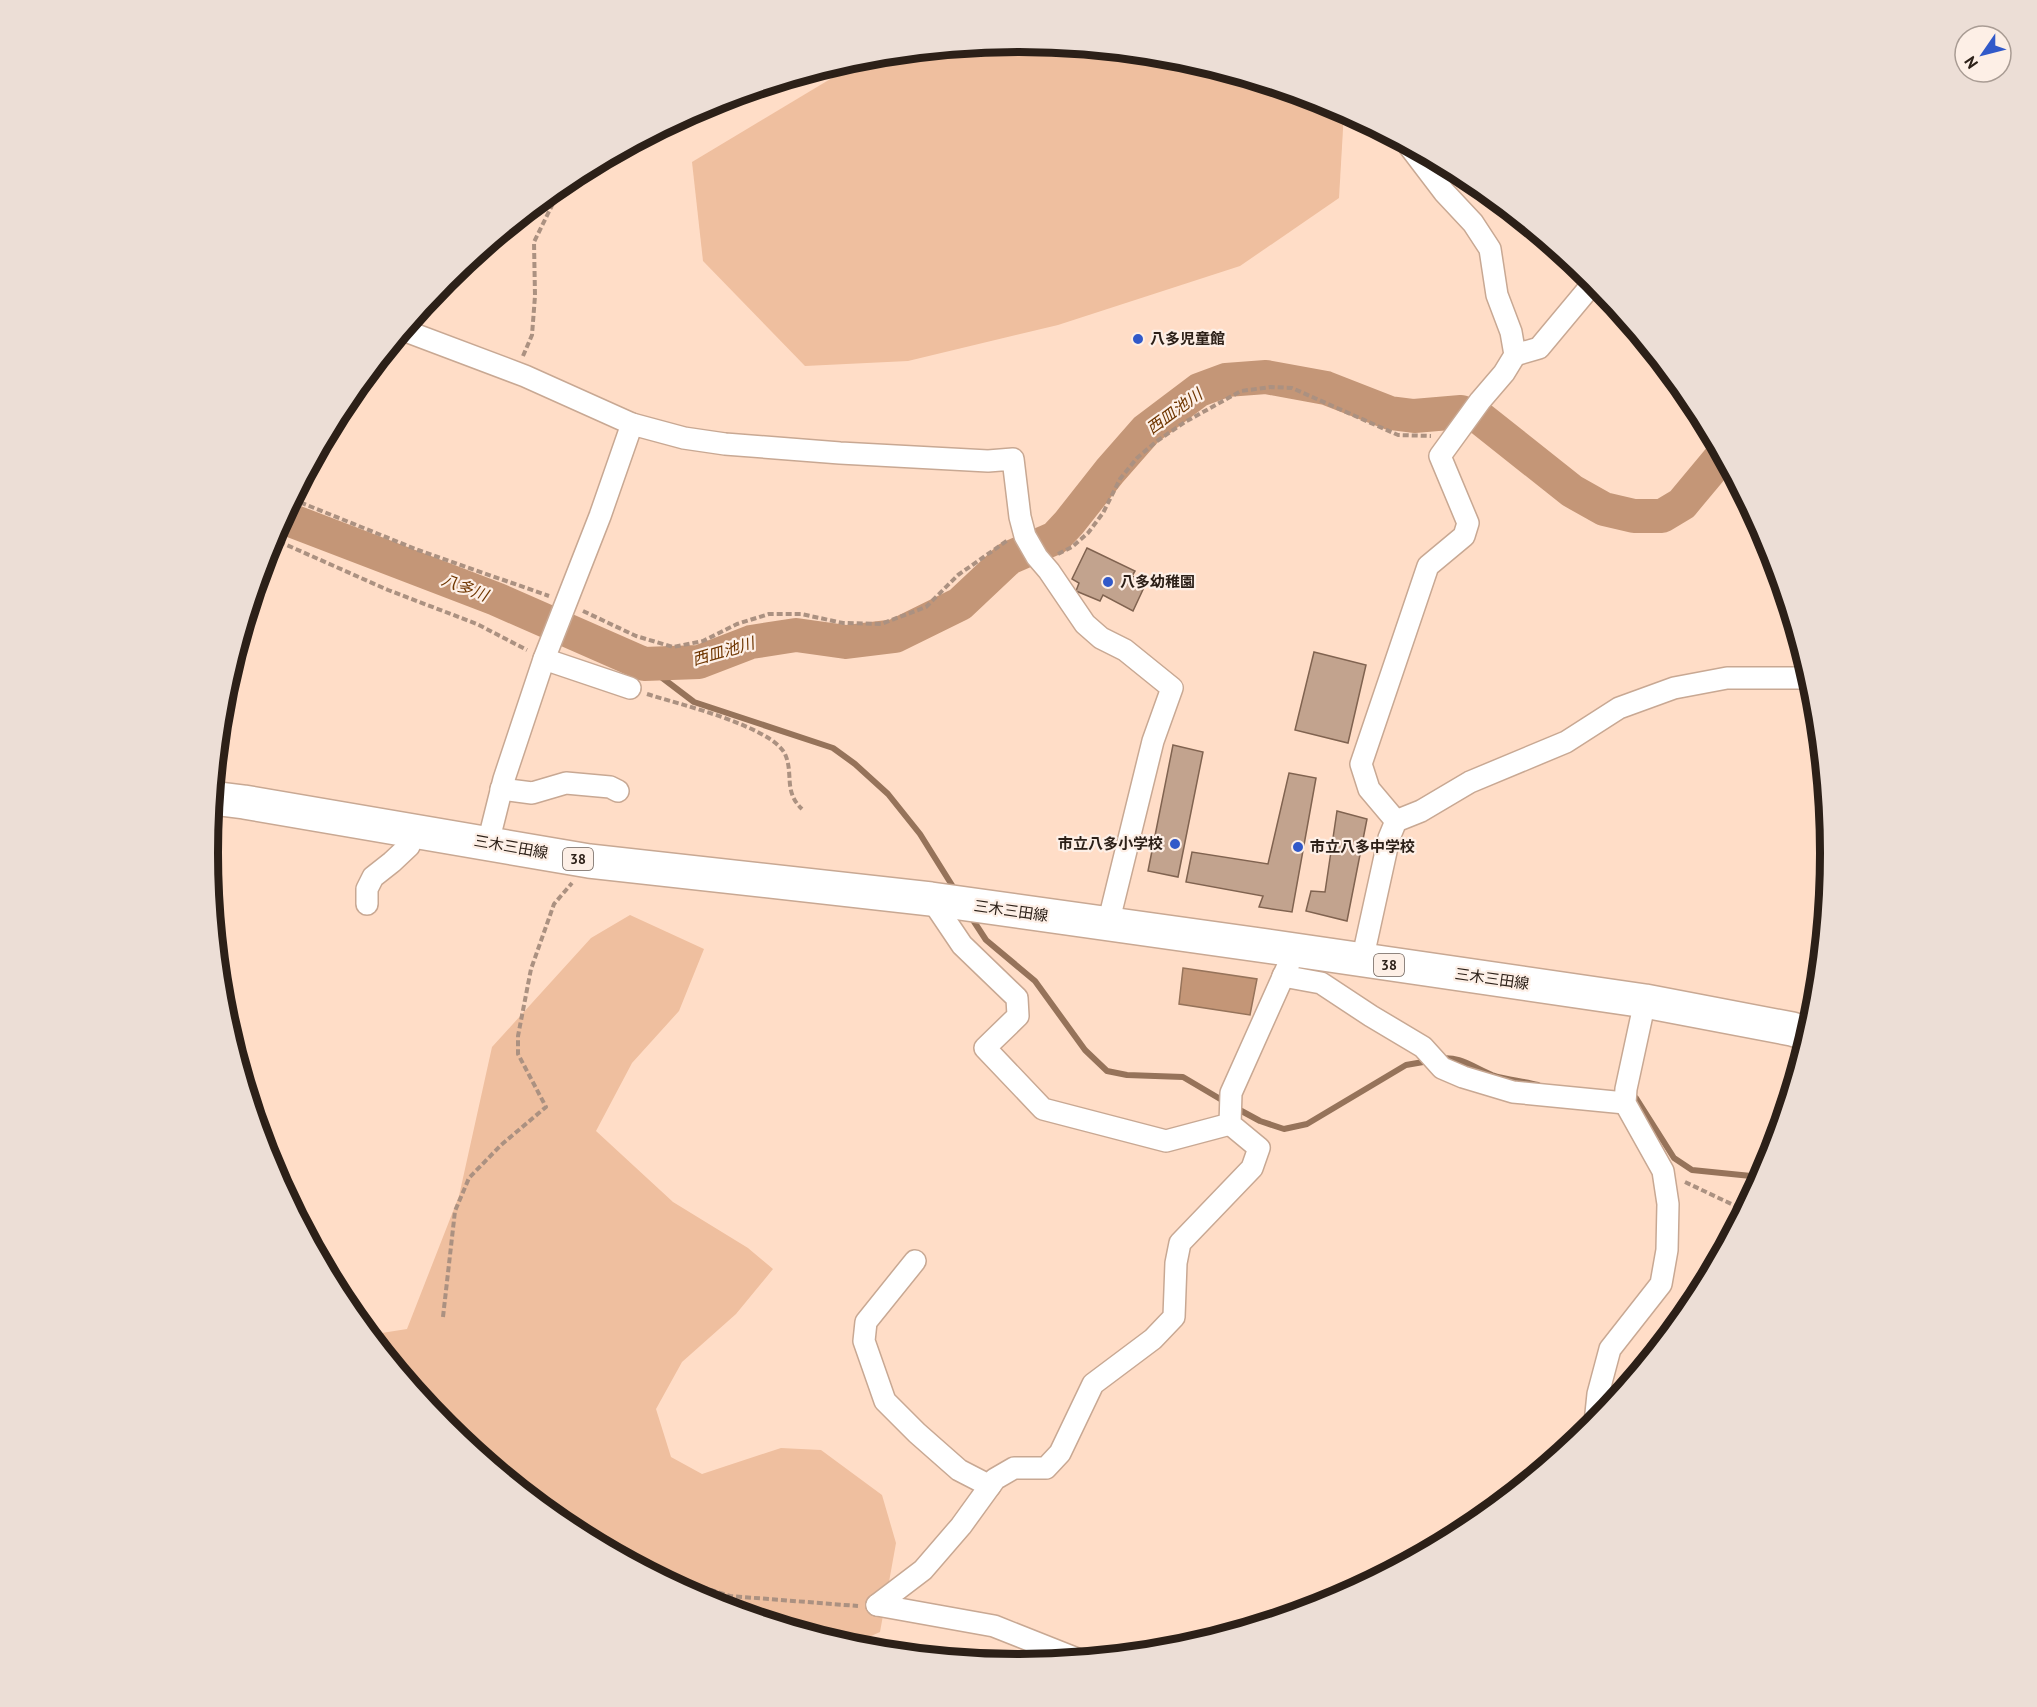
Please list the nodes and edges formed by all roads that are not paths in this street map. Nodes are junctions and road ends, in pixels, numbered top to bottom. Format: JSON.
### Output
{"nodes":[{"id":1,"x":1420,"y":161,"type":"edge"},
{"id":2,"x":1588,"y":290,"type":"edge"},
{"id":3,"x":410,"y":333,"type":"edge"},
{"id":4,"x":1515,"y":355,"type":"junction"},
{"id":5,"x":632,"y":424,"type":"junction"},
{"id":6,"x":546,"y":653,"type":"junction"},
{"id":7,"x":1800,"y":678,"type":"edge"},
{"id":8,"x":630,"y":688,"type":"road end"},
{"id":9,"x":501,"y":789,"type":"junction"},
{"id":10,"x":618,"y":791,"type":"dead end"},
{"id":11,"x":219,"y":799,"type":"edge"},
{"id":12,"x":1396,"y":821,"type":"junction"},
{"id":13,"x":415,"y":830,"type":"junction"},
{"id":14,"x":488,"y":843,"type":"junction"},
{"id":15,"x":949,"y":902,"type":"junction"},
{"id":16,"x":367,"y":904,"type":"dead end"},
{"id":17,"x":1108,"y":924,"type":"junction"},
{"id":18,"x":1362,"y":961,"type":"junction"},
{"id":19,"x":1289,"y":963,"type":"junction"},
{"id":20,"x":1645,"y":1001,"type":"junction"},
{"id":21,"x":1799,"y":1031,"type":"edge"},
{"id":22,"x":1625,"y":1103,"type":"junction"},
{"id":23,"x":1230,"y":1124,"type":"junction"},
{"id":24,"x":915,"y":1261,"type":"dead end"},
{"id":25,"x":1597,"y":1407,"type":"edge"},
{"id":26,"x":990,"y":1486,"type":"junction"},
{"id":27,"x":1062,"y":1653,"type":"edge"}],
"edges":[{"from":1,"to":4,"type":"street"},
{"from":2,"to":4,"type":"street"},
{"from":3,"to":5,"type":"street"},
{"from":4,"to":12,"type":"street"},
{"from":5,"to":6,"type":"street"},
{"from":5,"to":17,"type":"street"},
{"from":6,"to":8,"type":"street"},
{"from":6,"to":9,"type":"street"},
{"from":7,"to":12,"type":"street"},
{"from":9,"to":10,"type":"street"},
{"from":9,"to":14,"type":"street"},
{"from":11,"to":13,"type":"main road","name":"三木三田線","number":"38"},
{"from":12,"to":18,"type":"street"},
{"from":13,"to":14,"type":"main road","name":"三木三田線","number":"38"},
{"from":13,"to":16,"type":"street"},
{"from":14,"to":15,"type":"main road","name":"三木三田線","number":"38"},
{"from":15,"to":17,"type":"main road","name":"三木三田線","number":"38"},
{"from":15,"to":23,"type":"street"},
{"from":17,"to":19,"type":"main road","name":"三木三田線","number":"38"},
{"from":18,"to":19,"type":"main road","name":"三木三田線","number":"38"},
{"from":18,"to":20,"type":"main road","name":"三木三田線","number":"38"},
{"from":19,"to":22,"type":"street"},
{"from":19,"to":23,"type":"street"},
{"from":20,"to":21,"type":"main road","name":"三木三田線","number":"38"},
{"from":20,"to":22,"type":"street"},
{"from":22,"to":25,"type":"street"},
{"from":23,"to":26,"type":"street"},
{"from":24,"to":26,"type":"street"},
{"from":26,"to":27,"type":"street"}]}
